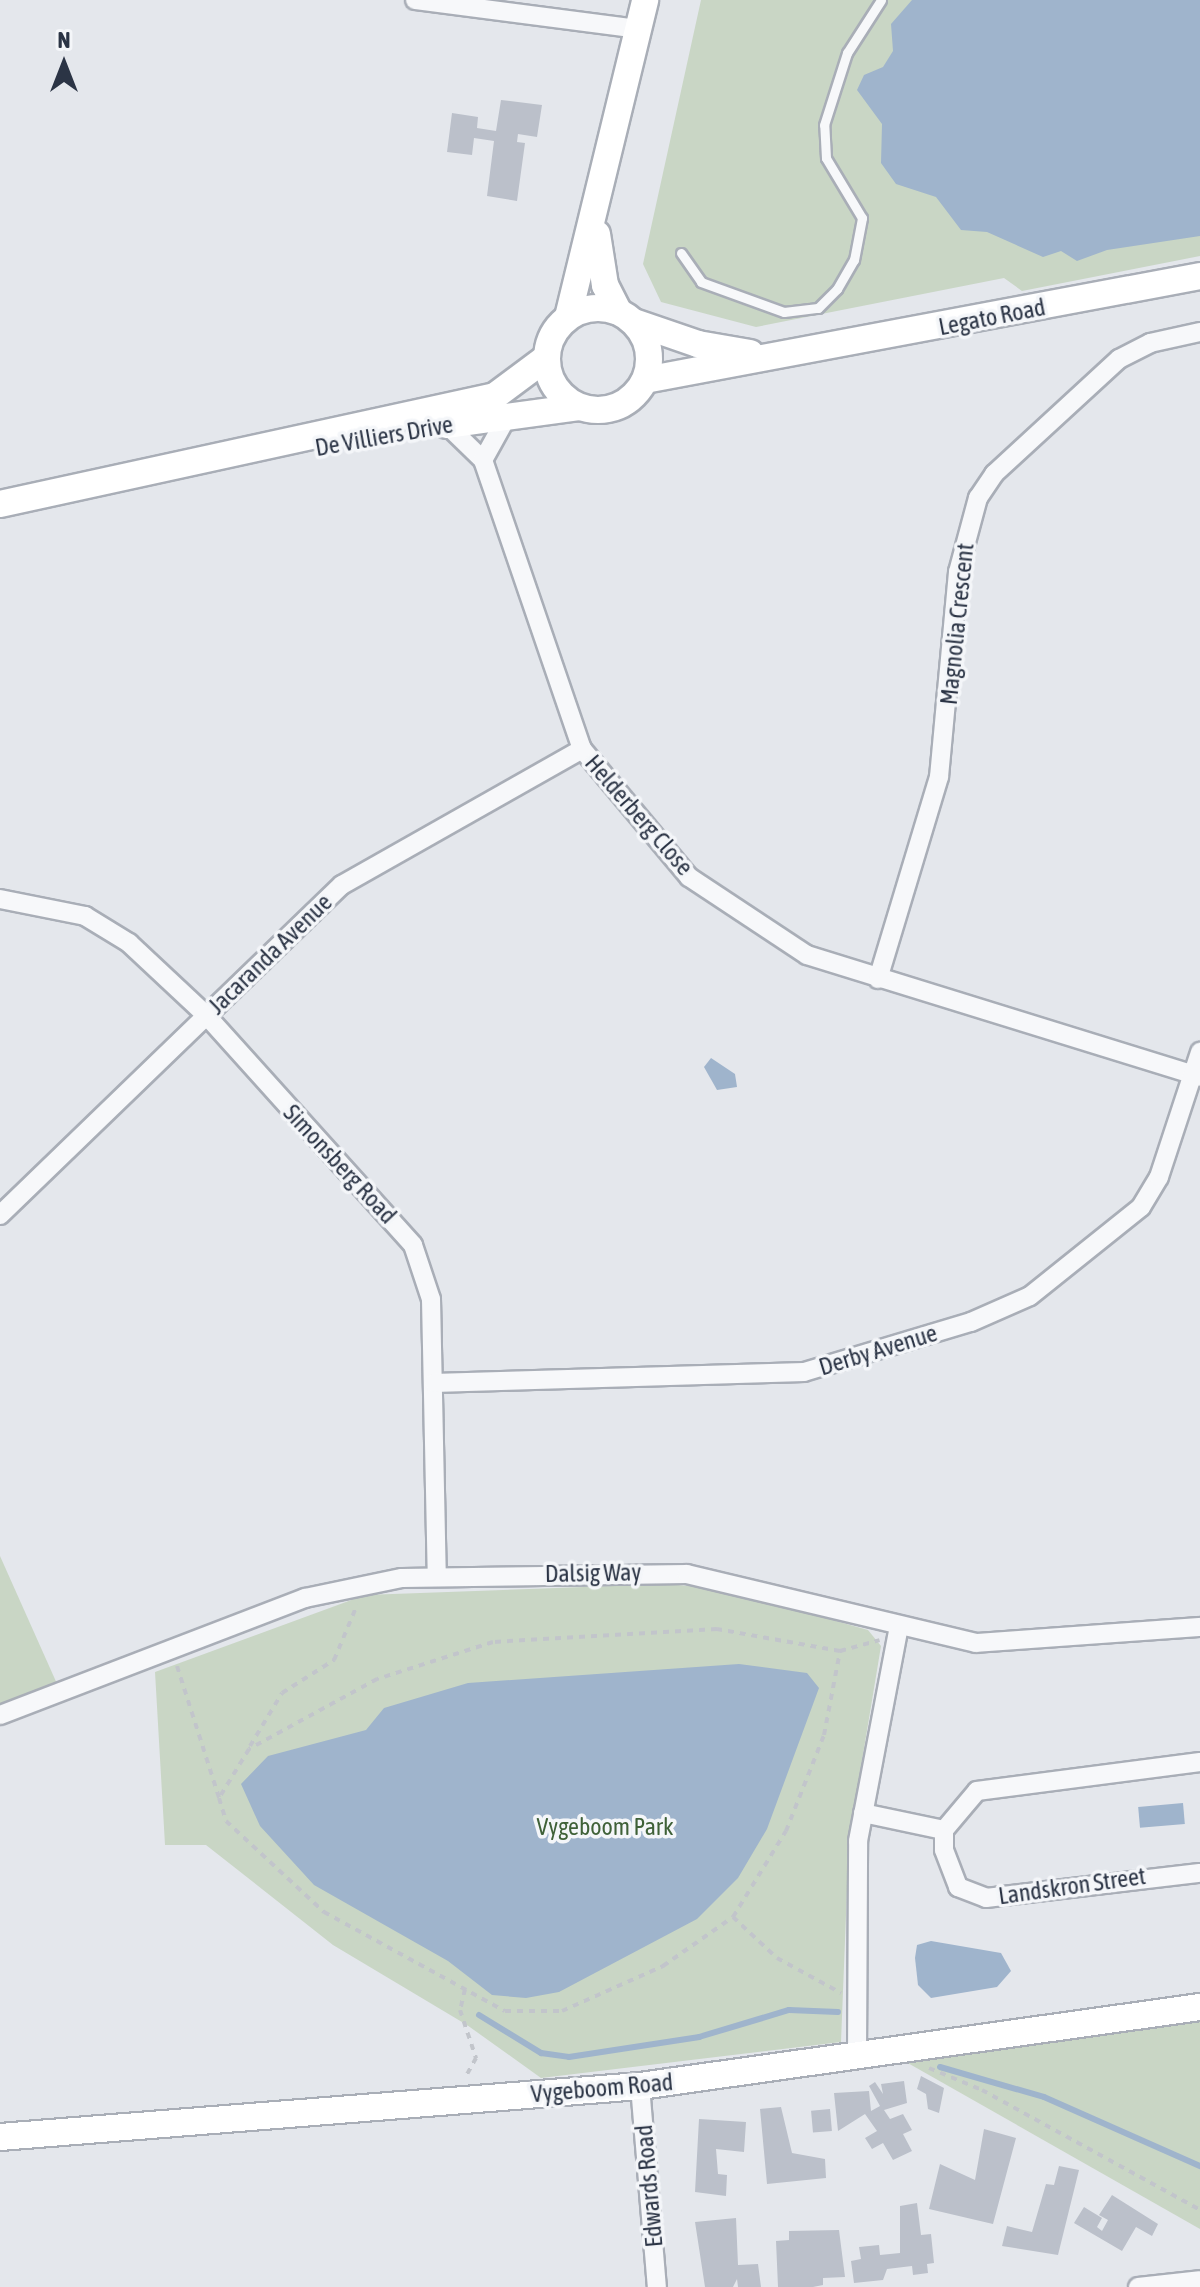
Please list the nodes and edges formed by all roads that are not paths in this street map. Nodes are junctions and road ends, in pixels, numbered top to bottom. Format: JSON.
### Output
{"nodes":[{"id":1,"x":415,"y":0,"type":"edge"},
{"id":2,"x":645,"y":0,"type":"edge"},
{"id":3,"x":881,"y":0,"type":"edge"},
{"id":4,"x":638,"y":29,"type":"junction"},
{"id":5,"x":596,"y":214,"type":"junction"},
{"id":6,"x":681,"y":253,"type":"dead end"},
{"id":7,"x":1200,"y":276,"type":"edge"},
{"id":8,"x":568,"y":317,"type":"junction"},
{"id":9,"x":626,"y":317,"type":"junction"},
{"id":10,"x":1200,"y":332,"type":"edge"},
{"id":11,"x":546,"y":358,"type":"junction"},
{"id":12,"x":785,"y":358,"type":"junction"},
{"id":13,"x":645,"y":380,"type":"junction"},
{"id":14,"x":579,"y":407,"type":"junction"},
{"id":15,"x":512,"y":412,"type":"junction"},
{"id":16,"x":447,"y":425,"type":"junction"},
{"id":17,"x":483,"y":460,"type":"junction"},
{"id":18,"x":190,"y":465,"type":"junction"},
{"id":19,"x":0,"y":504,"type":"edge"},
{"id":20,"x":582,"y":749,"type":"junction"},
{"id":21,"x":0,"y":899,"type":"edge"},
{"id":22,"x":878,"y":979,"type":"junction"},
{"id":23,"x":206,"y":1015,"type":"junction"},
{"id":24,"x":1200,"y":1052,"type":"edge"},
{"id":25,"x":1196,"y":1076,"type":"edge"},
{"id":26,"x":0,"y":1215,"type":"edge"},
{"id":27,"x":434,"y":1383,"type":"junction"},
{"id":28,"x":437,"y":1577,"type":"junction"},
{"id":29,"x":1200,"y":1627,"type":"edge"},
{"id":30,"x":898,"y":1631,"type":"junction"},
{"id":31,"x":0,"y":1715,"type":"edge"},
{"id":32,"x":1200,"y":1762,"type":"edge"},
{"id":33,"x":863,"y":1813,"type":"junction"},
{"id":34,"x":944,"y":1830,"type":"junction"},
{"id":35,"x":1200,"y":1873,"type":"edge"},
{"id":36,"x":1200,"y":2007,"type":"edge"},
{"id":37,"x":857,"y":2056,"type":"junction"},
{"id":38,"x":640,"y":2086,"type":"junction"},
{"id":39,"x":0,"y":2137,"type":"edge"},
{"id":40,"x":1200,"y":2280,"type":"edge"},
{"id":41,"x":657,"y":2287,"type":"edge"},
{"id":42,"x":1138,"y":2287,"type":"edge"}],
"edges":[{"from":1,"to":4,"type":"street"},
{"from":2,"to":4,"type":"street"},
{"from":3,"to":6,"type":"lane"},
{"from":4,"to":5,"type":"street"},
{"from":5,"to":8,"type":"street"},
{"from":5,"to":9,"type":"street"},
{"from":7,"to":12,"type":"street","name":"Legato Road"},
{"from":8,"to":9,"type":"street"},
{"from":8,"to":11,"type":"street"},
{"from":9,"to":12,"type":"street","name":"Legato Road"},
{"from":9,"to":13,"type":"street"},
{"from":10,"to":22,"type":"street","name":"Magnolia Crescent"},
{"from":11,"to":14,"type":"street"},
{"from":11,"to":18,"type":"street","name":"De Villiers Drive"},
{"from":12,"to":13,"type":"street","name":"Legato Road"},
{"from":13,"to":14,"type":"street"},
{"from":14,"to":15,"type":"street","name":"De Villiers Drive"},
{"from":15,"to":16,"type":"street","name":"De Villiers Drive"},
{"from":15,"to":17,"type":"street"},
{"from":16,"to":17,"type":"street","name":"Helderberg Close"},
{"from":16,"to":18,"type":"street","name":"De Villiers Drive"},
{"from":17,"to":20,"type":"street","name":"Helderberg Close"},
{"from":18,"to":19,"type":"street","name":"De Villiers Drive"},
{"from":20,"to":22,"type":"street","name":"Helderberg Close"},
{"from":20,"to":23,"type":"street","name":"Jacaranda Avenue"},
{"from":21,"to":23,"type":"street","name":"Simonsberg Road"},
{"from":22,"to":25,"type":"street","name":"Helderberg Close"},
{"from":23,"to":26,"type":"street","name":"Jacaranda Avenue"},
{"from":23,"to":27,"type":"street","name":"Simonsberg Road"},
{"from":24,"to":25,"type":"street"},
{"from":25,"to":27,"type":"street","name":"Derby Avenue"},
{"from":27,"to":28,"type":"street","name":"Simonsberg Road"},
{"from":28,"to":30,"type":"street","name":"Dalsig Way"},
{"from":28,"to":31,"type":"street","name":"Dalsig Way"},
{"from":29,"to":30,"type":"street","name":"Dalsig Way"},
{"from":30,"to":33,"type":"street"},
{"from":32,"to":34,"type":"street"},
{"from":33,"to":34,"type":"street"},
{"from":33,"to":37,"type":"street"},
{"from":34,"to":35,"type":"street","name":"Landskron Street"},
{"from":36,"to":37,"type":"street","name":"Vygeboom Road"},
{"from":37,"to":38,"type":"street","name":"Vygeboom Road"},
{"from":38,"to":39,"type":"street","name":"Vygeboom Road"},
{"from":38,"to":41,"type":"street","name":"Edwards Road"},
{"from":40,"to":42,"type":"street"}]}
